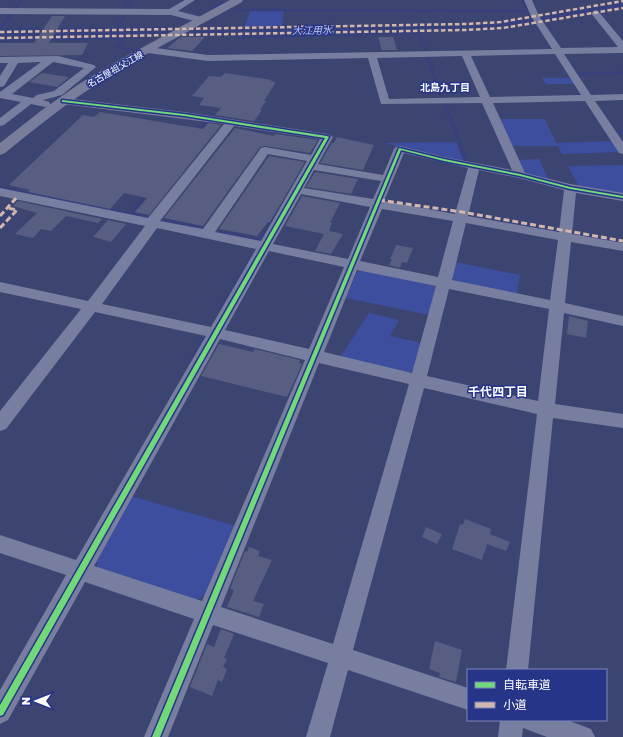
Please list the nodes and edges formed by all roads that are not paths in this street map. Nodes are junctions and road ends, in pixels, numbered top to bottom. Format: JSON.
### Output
{"nodes":[{"id":1,"x":84,"y":0,"type":"edge"},
{"id":2,"x":134,"y":0,"type":"edge"},
{"id":3,"x":191,"y":0,"type":"edge"},
{"id":4,"x":238,"y":0,"type":"edge"},
{"id":5,"x":528,"y":0,"type":"edge"},
{"id":6,"x":175,"y":7,"type":"edge"},
{"id":7,"x":0,"y":11,"type":"edge"},
{"id":8,"x":78,"y":12,"type":"junction"},
{"id":9,"x":128,"y":12,"type":"junction"},
{"id":10,"x":595,"y":12,"type":"dead end"},
{"id":11,"x":202,"y":20,"type":"junction"},
{"id":12,"x":623,"y":47,"type":"edge"},
{"id":13,"x":148,"y":50,"type":"junction"},
{"id":14,"x":623,"y":50,"type":"edge"},
{"id":15,"x":558,"y":52,"type":"junction"},
{"id":16,"x":465,"y":53,"type":"junction"},
{"id":17,"x":372,"y":55,"type":"junction"},
{"id":18,"x":51,"y":59,"type":"junction"},
{"id":19,"x":0,"y":60,"type":"edge"},
{"id":20,"x":15,"y":60,"type":"junction"},
{"id":21,"x":0,"y":84,"type":"edge"},
{"id":22,"x":2,"y":95,"type":"edge"},
{"id":23,"x":623,"y":97,"type":"edge"},
{"id":24,"x":588,"y":98,"type":"junction"},
{"id":25,"x":486,"y":100,"type":"junction"},
{"id":26,"x":32,"y":101,"type":"junction"},
{"id":27,"x":59,"y":103,"type":"junction"},
{"id":28,"x":231,"y":122,"type":"junction"},
{"id":29,"x":0,"y":123,"type":"edge"},
{"id":30,"x":0,"y":150,"type":"edge"},
{"id":31,"x":623,"y":150,"type":"edge"},
{"id":32,"x":313,"y":162,"type":"junction"},
{"id":33,"x":474,"y":167,"type":"junction"},
{"id":34,"x":520,"y":175,"type":"junction"},
{"id":35,"x":388,"y":179,"type":"junction"},
{"id":36,"x":570,"y":188,"type":"junction"},
{"id":37,"x":297,"y":190,"type":"junction"},
{"id":38,"x":0,"y":192,"type":"edge"},
{"id":39,"x":623,"y":197,"type":"edge"},
{"id":40,"x":378,"y":204,"type":"junction"},
{"id":41,"x":461,"y":219,"type":"junction"},
{"id":42,"x":152,"y":223,"type":"junction"},
{"id":43,"x":207,"y":234,"type":"junction"},
{"id":44,"x":565,"y":236,"type":"junction"},
{"id":45,"x":266,"y":246,"type":"junction"},
{"id":46,"x":623,"y":247,"type":"edge"},
{"id":47,"x":353,"y":264,"type":"junction"},
{"id":48,"x":444,"y":282,"type":"junction"},
{"id":49,"x":0,"y":287,"type":"edge"},
{"id":50,"x":92,"y":306,"type":"junction"},
{"id":51,"x":557,"y":306,"type":"junction"},
{"id":52,"x":623,"y":321,"type":"edge"},
{"id":53,"x":216,"y":333,"type":"junction"},
{"id":54,"x":314,"y":356,"type":"junction"},
{"id":55,"x":418,"y":382,"type":"junction"},
{"id":56,"x":546,"y":410,"type":"junction"},
{"id":57,"x":623,"y":421,"type":"edge"},
{"id":58,"x":0,"y":424,"type":"edge"},
{"id":59,"x":0,"y":544,"type":"edge"},
{"id":60,"x":80,"y":571,"type":"junction"},
{"id":61,"x":208,"y":613,"type":"junction"},
{"id":62,"x":340,"y":657,"type":"junction"},
{"id":63,"x":517,"y":669,"type":"edge"},
{"id":64,"x":467,"y":699,"type":"edge"},
{"id":65,"x":0,"y":712,"type":"edge"},
{"id":66,"x":512,"y":721,"type":"edge"},
{"id":67,"x":534,"y":721,"type":"edge"},
{"id":68,"x":156,"y":737,"type":"edge"},
{"id":69,"x":318,"y":737,"type":"edge"},
{"id":70,"x":510,"y":737,"type":"edge"},
{"id":71,"x":583,"y":737,"type":"edge"}],
"edges":[{"from":1,"to":8,"type":"street"},
{"from":2,"to":9,"type":"street"},
{"from":3,"to":6,"type":"street"},
{"from":4,"to":11,"type":"main road","name":"名古屋祖父江線"},
{"from":5,"to":15,"type":"street"},
{"from":6,"to":9,"type":"street"},
{"from":6,"to":11,"type":"street"},
{"from":7,"to":8,"type":"street"},
{"from":8,"to":9,"type":"street"},
{"from":10,"to":12,"type":"street"},
{"from":11,"to":13,"type":"main road","name":"名古屋祖父江線"},
{"from":13,"to":17,"type":"street"},
{"from":13,"to":27,"type":"main road","name":"名古屋祖父江線"},
{"from":14,"to":15,"type":"street"},
{"from":15,"to":16,"type":"street"},
{"from":15,"to":24,"type":"street"},
{"from":16,"to":17,"type":"street"},
{"from":16,"to":25,"type":"street"},
{"from":17,"to":25,"type":"street"},
{"from":18,"to":20,"type":"street"},
{"from":18,"to":22,"type":"street"},
{"from":18,"to":26,"type":"street"},
{"from":19,"to":20,"type":"street"},
{"from":20,"to":21,"type":"street"},
{"from":22,"to":26,"type":"street"},
{"from":23,"to":24,"type":"street"},
{"from":24,"to":25,"type":"street"},
{"from":24,"to":31,"type":"street"},
{"from":25,"to":34,"type":"street"},
{"from":26,"to":27,"type":"street"},
{"from":26,"to":29,"type":"street"},
{"from":27,"to":28,"type":"street"},
{"from":27,"to":30,"type":"main road","name":"名古屋祖父江線"},
{"from":28,"to":32,"type":"street"},
{"from":28,"to":42,"type":"street"},
{"from":32,"to":35,"type":"street"},
{"from":32,"to":37,"type":"street"},
{"from":32,"to":43,"type":"street"},
{"from":33,"to":34,"type":"street"},
{"from":33,"to":35,"type":"street"},
{"from":33,"to":41,"type":"street"},
{"from":34,"to":36,"type":"street"},
{"from":35,"to":40,"type":"street"},
{"from":36,"to":39,"type":"street"},
{"from":36,"to":44,"type":"street"},
{"from":37,"to":40,"type":"street"},
{"from":37,"to":45,"type":"street"},
{"from":38,"to":42,"type":"street"},
{"from":40,"to":41,"type":"street"},
{"from":40,"to":47,"type":"street"},
{"from":41,"to":44,"type":"street"},
{"from":41,"to":48,"type":"street"},
{"from":42,"to":43,"type":"street"},
{"from":42,"to":50,"type":"street"},
{"from":43,"to":45,"type":"street"},
{"from":44,"to":46,"type":"street"},
{"from":44,"to":51,"type":"street"},
{"from":45,"to":47,"type":"street"},
{"from":45,"to":53,"type":"street"},
{"from":47,"to":48,"type":"street"},
{"from":47,"to":54,"type":"street"},
{"from":48,"to":51,"type":"street"},
{"from":48,"to":55,"type":"street"},
{"from":49,"to":50,"type":"street"},
{"from":50,"to":53,"type":"street"},
{"from":50,"to":58,"type":"street"},
{"from":51,"to":52,"type":"street"},
{"from":51,"to":56,"type":"street"},
{"from":53,"to":54,"type":"street"},
{"from":53,"to":60,"type":"street"},
{"from":54,"to":55,"type":"street"},
{"from":54,"to":61,"type":"street"},
{"from":55,"to":56,"type":"street"},
{"from":55,"to":62,"type":"street"},
{"from":56,"to":57,"type":"street"},
{"from":56,"to":63,"type":"street"},
{"from":59,"to":60,"type":"street"},
{"from":60,"to":61,"type":"street"},
{"from":60,"to":65,"type":"street"},
{"from":61,"to":62,"type":"street"},
{"from":61,"to":68,"type":"street"},
{"from":62,"to":64,"type":"street"},
{"from":62,"to":69,"type":"street"},
{"from":66,"to":70,"type":"street"},
{"from":67,"to":71,"type":"street"}]}
